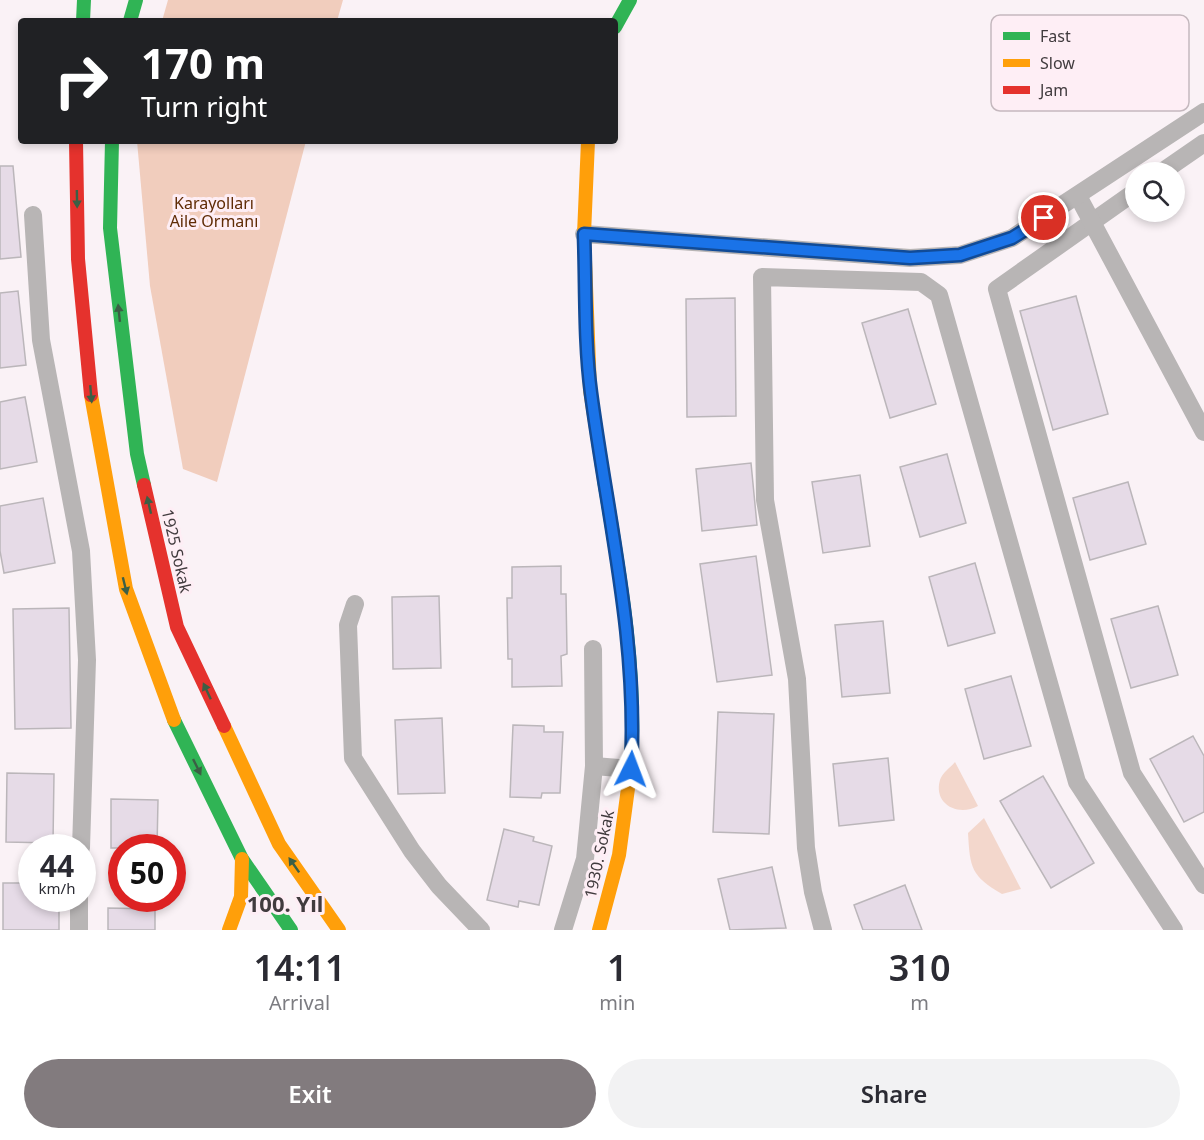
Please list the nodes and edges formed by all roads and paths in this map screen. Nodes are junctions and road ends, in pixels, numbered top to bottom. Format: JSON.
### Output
{"nodes":[{"id":1,"x":84,"y":0,"type":"edge"},
{"id":2,"x":136,"y":0,"type":"edge"},
{"id":3,"x":630,"y":0,"type":"edge"},
{"id":4,"x":83,"y":18,"type":"edge"},
{"id":5,"x":131,"y":18,"type":"edge"},
{"id":6,"x":618,"y":22,"type":"edge"},
{"id":7,"x":1204,"y":112,"type":"edge"},
{"id":8,"x":1204,"y":143,"type":"edge"},
{"id":9,"x":76,"y":144,"type":"edge"},
{"id":10,"x":112,"y":144,"type":"edge"},
{"id":11,"x":588,"y":144,"type":"edge"},
{"id":12,"x":1176,"y":162,"type":"edge"},
{"id":13,"x":1078,"y":196,"type":"junction"},
{"id":14,"x":1125,"y":199,"type":"edge"},
{"id":15,"x":33,"y":215,"type":"dead end"},
{"id":16,"x":1092,"y":222,"type":"junction"},
{"id":17,"x":584,"y":234,"type":"junction"},
{"id":18,"x":764,"y":247,"type":"junction"},
{"id":19,"x":762,"y":277,"type":"junction"},
{"id":20,"x":1204,"y":432,"type":"edge"},
{"id":21,"x":355,"y":604,"type":"dead end"},
{"id":22,"x":592,"y":649,"type":"dead end"},
{"id":23,"x":594,"y":766,"type":"junction"},
{"id":24,"x":631,"y":769,"type":"junction"},
{"id":25,"x":81,"y":834,"type":"edge"},
{"id":26,"x":242,"y":859,"type":"junction"},
{"id":27,"x":1204,"y":885,"type":"edge"},
{"id":28,"x":80,"y":912,"type":"edge"},
{"id":29,"x":79,"y":930,"type":"edge"},
{"id":30,"x":228,"y":930,"type":"edge"},
{"id":31,"x":291,"y":930,"type":"edge"},
{"id":32,"x":339,"y":930,"type":"edge"},
{"id":33,"x":481,"y":930,"type":"edge"},
{"id":34,"x":563,"y":930,"type":"edge"},
{"id":35,"x":599,"y":930,"type":"edge"},
{"id":36,"x":823,"y":930,"type":"edge"},
{"id":37,"x":1173,"y":930,"type":"edge"}],
"edges":[{"from":1,"to":4,"type":"main road"},
{"from":2,"to":5,"type":"main road"},
{"from":3,"to":6,"type":"main road"},
{"from":7,"to":13,"type":"street"},
{"from":8,"to":12,"type":"street"},
{"from":9,"to":26,"type":"main road","one_way":true},
{"from":32,"to":10,"type":"main road","name":"1925 Sokak","one_way":true},
{"from":11,"to":17,"type":"main road","name":"1930. Sokak"},
{"from":13,"to":16,"type":"street"},
{"from":13,"to":18,"type":"street"},
{"from":14,"to":16,"type":"street"},
{"from":15,"to":25,"type":"street"},
{"from":16,"to":20,"type":"street"},
{"from":16,"to":27,"type":"street"},
{"from":17,"to":18,"type":"street"},
{"from":17,"to":24,"type":"main road","name":"1930. Sokak"},
{"from":18,"to":19,"type":"street"},
{"from":19,"to":36,"type":"street"},
{"from":19,"to":37,"type":"street"},
{"from":21,"to":33,"type":"street"},
{"from":22,"to":23,"type":"street"},
{"from":23,"to":24,"type":"street"},
{"from":23,"to":34,"type":"street"},
{"from":24,"to":35,"type":"main road","name":"1930. Sokak"},
{"from":26,"to":30,"type":"main road"},
{"from":26,"to":31,"type":"main road"},
{"from":28,"to":29,"type":"street"}]}
